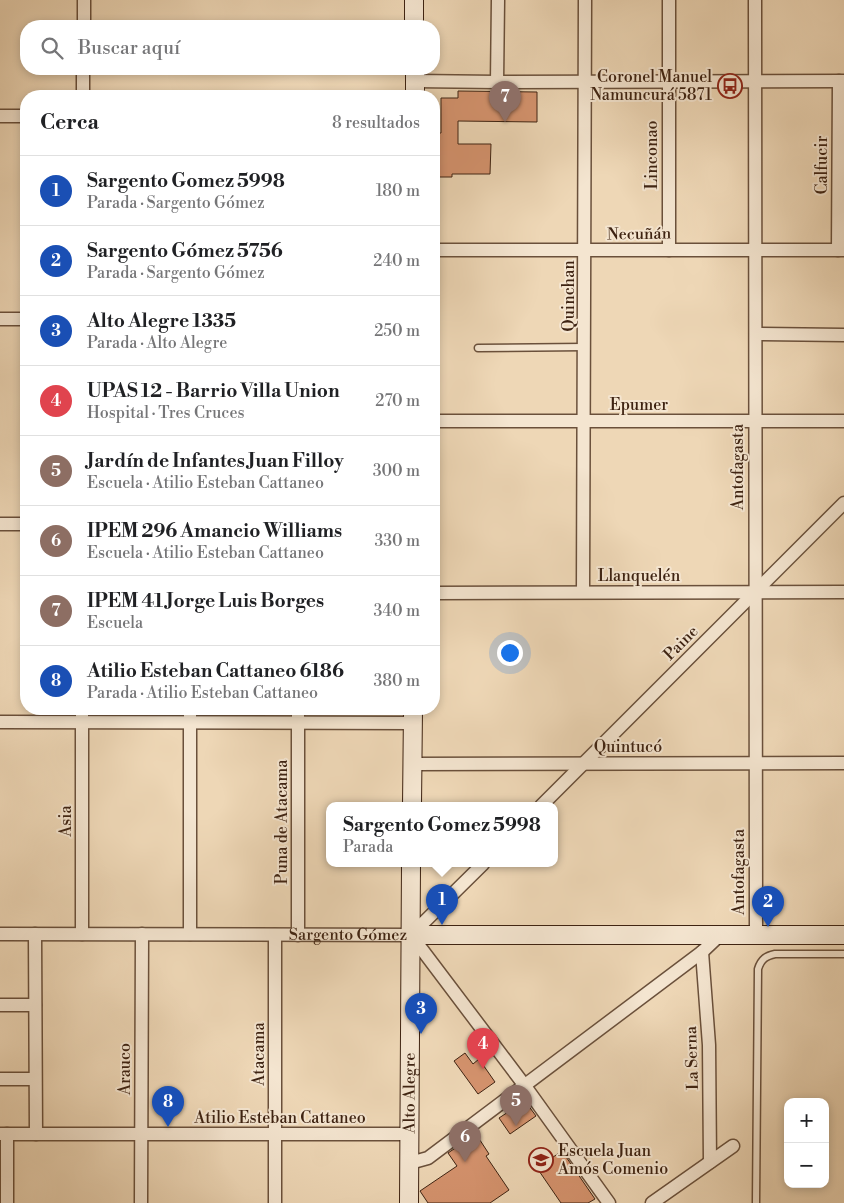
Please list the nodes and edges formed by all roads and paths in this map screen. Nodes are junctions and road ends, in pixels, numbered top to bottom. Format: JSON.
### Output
{"nodes":[{"id":1,"x":84,"y":0,"type":"edge"},
{"id":2,"x":414,"y":0,"type":"edge"},
{"id":3,"x":498,"y":0,"type":"edge"},
{"id":4,"x":585,"y":0,"type":"edge"},
{"id":5,"x":669,"y":0,"type":"edge"},
{"id":6,"x":755,"y":0,"type":"edge"},
{"id":7,"x":84,"y":20,"type":"edge"},
{"id":8,"x":414,"y":20,"type":"edge"},
{"id":9,"x":83,"y":75,"type":"edge"},
{"id":10,"x":755,"y":81,"type":"junction"},
{"id":11,"x":841,"y":81,"type":"edge"},
{"id":12,"x":415,"y":82,"type":"edge"},
{"id":13,"x":498,"y":82,"type":"junction"},
{"id":14,"x":585,"y":82,"type":"junction"},
{"id":15,"x":668,"y":82,"type":"junction"},
{"id":16,"x":83,"y":90,"type":"edge"},
{"id":17,"x":0,"y":116,"type":"edge"},
{"id":18,"x":20,"y":116,"type":"edge"},
{"id":19,"x":440,"y":250,"type":"edge"},
{"id":20,"x":669,"y":250,"type":"junction"},
{"id":21,"x":755,"y":250,"type":"junction"},
{"id":22,"x":841,"y":250,"type":"edge"},
{"id":23,"x":585,"y":251,"type":"junction"},
{"id":24,"x":0,"y":319,"type":"edge"},
{"id":25,"x":20,"y":319,"type":"edge"},
{"id":26,"x":756,"y":334,"type":"junction"},
{"id":27,"x":844,"y":335,"type":"edge"},
{"id":28,"x":585,"y":347,"type":"junction"},
{"id":29,"x":478,"y":348,"type":"dead end"},
{"id":30,"x":440,"y":421,"type":"edge"},
{"id":31,"x":585,"y":421,"type":"junction"},
{"id":32,"x":754,"y":421,"type":"junction"},
{"id":33,"x":844,"y":421,"type":"edge"},
{"id":34,"x":844,"y":503,"type":"edge"},
{"id":35,"x":0,"y":524,"type":"edge"},
{"id":36,"x":20,"y":524,"type":"edge"},
{"id":37,"x":440,"y":592,"type":"edge"},
{"id":38,"x":584,"y":592,"type":"junction"},
{"id":39,"x":754,"y":592,"type":"junction"},
{"id":40,"x":844,"y":592,"type":"edge"},
{"id":41,"x":82,"y":715,"type":"edge"},
{"id":42,"x":190,"y":715,"type":"edge"},
{"id":43,"x":298,"y":715,"type":"edge"},
{"id":44,"x":412,"y":716,"type":"edge"},
{"id":45,"x":0,"y":722,"type":"edge"},
{"id":46,"x":298,"y":723,"type":"junction"},
{"id":47,"x":584,"y":763,"type":"junction"},
{"id":48,"x":755,"y":763,"type":"junction"},
{"id":49,"x":844,"y":763,"type":"edge"},
{"id":50,"x":412,"y":764,"type":"junction"},
{"id":51,"x":412,"y":802,"type":"edge"},
{"id":52,"x":545,"y":802,"type":"edge"},
{"id":53,"x":411,"y":867,"type":"edge"},
{"id":54,"x":480,"y":867,"type":"edge"},
{"id":55,"x":0,"y":934,"type":"edge"},
{"id":56,"x":35,"y":934,"type":"junction"},
{"id":57,"x":82,"y":934,"type":"junction"},
{"id":58,"x":142,"y":934,"type":"junction"},
{"id":59,"x":190,"y":934,"type":"junction"},
{"id":60,"x":721,"y":934,"type":"junction"},
{"id":61,"x":275,"y":935,"type":"junction"},
{"id":62,"x":298,"y":935,"type":"junction"},
{"id":63,"x":411,"y":935,"type":"junction"},
{"id":64,"x":756,"y":935,"type":"junction"},
{"id":65,"x":844,"y":935,"type":"edge"},
{"id":66,"x":702,"y":952,"type":"junction"},
{"id":67,"x":844,"y":954,"type":"edge"},
{"id":68,"x":0,"y":1005,"type":"edge"},
{"id":69,"x":35,"y":1005,"type":"junction"},
{"id":70,"x":0,"y":1079,"type":"edge"},
{"id":71,"x":36,"y":1079,"type":"junction"},
{"id":72,"x":525,"y":1086,"type":"junction"},
{"id":73,"x":4,"y":1134,"type":"edge"},
{"id":74,"x":36,"y":1134,"type":"junction"},
{"id":75,"x":275,"y":1134,"type":"junction"},
{"id":76,"x":410,"y":1134,"type":"junction"},
{"id":77,"x":141,"y":1135,"type":"junction"},
{"id":78,"x":733,"y":1146,"type":"dead end"},
{"id":79,"x":710,"y":1162,"type":"junction"},
{"id":80,"x":410,"y":1163,"type":"junction"},
{"id":81,"x":7,"y":1203,"type":"edge"},
{"id":82,"x":141,"y":1203,"type":"edge"},
{"id":83,"x":275,"y":1203,"type":"edge"},
{"id":84,"x":410,"y":1203,"type":"edge"},
{"id":85,"x":609,"y":1203,"type":"edge"},
{"id":86,"x":652,"y":1203,"type":"edge"},
{"id":87,"x":756,"y":1203,"type":"edge"}],
"edges":[{"from":1,"to":7,"type":"street"},
{"from":2,"to":8,"type":"main road"},
{"from":3,"to":13,"type":"street"},
{"from":4,"to":14,"type":"street","name":"Quinchan"},
{"from":5,"to":15,"type":"street","name":"Linconao"},
{"from":6,"to":10,"type":"street","name":"Antofagasta"},
{"from":9,"to":16,"type":"street"},
{"from":10,"to":11,"type":"street"},
{"from":10,"to":15,"type":"street"},
{"from":10,"to":21,"type":"street","name":"Antofagasta"},
{"from":11,"to":22,"type":"street","name":"Calfucir"},
{"from":12,"to":13,"type":"street"},
{"from":13,"to":14,"type":"street"},
{"from":14,"to":15,"type":"street"},
{"from":14,"to":23,"type":"street","name":"Quinchan"},
{"from":15,"to":20,"type":"street","name":"Linconao"},
{"from":17,"to":18,"type":"street"},
{"from":19,"to":23,"type":"street","name":"Necuñán"},
{"from":20,"to":21,"type":"street","name":"Necuñán"},
{"from":20,"to":23,"type":"street","name":"Necuñán"},
{"from":21,"to":22,"type":"street","name":"Necuñán"},
{"from":21,"to":26,"type":"street","name":"Antofagasta"},
{"from":23,"to":28,"type":"street","name":"Quinchan"},
{"from":24,"to":25,"type":"street"},
{"from":26,"to":27,"type":"street"},
{"from":26,"to":32,"type":"street","name":"Antofagasta"},
{"from":28,"to":29,"type":"lane"},
{"from":28,"to":31,"type":"street","name":"Quinchan"},
{"from":30,"to":31,"type":"street","name":"Epumer"},
{"from":31,"to":32,"type":"street","name":"Epumer"},
{"from":31,"to":38,"type":"street","name":"Quinchan"},
{"from":32,"to":33,"type":"street","name":"Epumer"},
{"from":32,"to":39,"type":"street","name":"Antofagasta"},
{"from":34,"to":39,"type":"street","name":"Paine"},
{"from":35,"to":36,"type":"street"},
{"from":37,"to":38,"type":"street","name":"Llanquelén"},
{"from":38,"to":39,"type":"street","name":"Llanquelén"},
{"from":39,"to":40,"type":"street","name":"Llanquelén"},
{"from":39,"to":47,"type":"street","name":"Paine"},
{"from":39,"to":48,"type":"street","name":"Antofagasta"},
{"from":41,"to":42,"type":"street"},
{"from":41,"to":45,"type":"street"},
{"from":41,"to":57,"type":"street","name":"Asia"},
{"from":42,"to":46,"type":"street"},
{"from":42,"to":59,"type":"street"},
{"from":43,"to":46,"type":"street","name":"Puna de Atacama"},
{"from":44,"to":46,"type":"street"},
{"from":44,"to":50,"type":"main road"},
{"from":46,"to":62,"type":"street","name":"Puna de Atacama"},
{"from":47,"to":48,"type":"street","name":"Quintucó"},
{"from":47,"to":50,"type":"street","name":"Quintucó"},
{"from":47,"to":52,"type":"street","name":"Paine"},
{"from":48,"to":49,"type":"street","name":"Quintucó"},
{"from":48,"to":64,"type":"street","name":"Antofagasta"},
{"from":50,"to":51,"type":"main road"},
{"from":53,"to":63,"type":"main road","name":"Alto Alegre"},
{"from":54,"to":63,"type":"street"},
{"from":55,"to":56,"type":"street","name":"Sargento Gómez"},
{"from":56,"to":57,"type":"street","name":"Sargento Gómez"},
{"from":56,"to":69,"type":"street"},
{"from":57,"to":58,"type":"street","name":"Sargento Gómez"},
{"from":58,"to":59,"type":"street","name":"Sargento Gómez"},
{"from":58,"to":77,"type":"street","name":"Arauco"},
{"from":59,"to":61,"type":"street","name":"Sargento Gómez"},
{"from":60,"to":63,"type":"main road","name":"Sargento Gómez"},
{"from":60,"to":64,"type":"main road","name":"Sargento Gómez"},
{"from":60,"to":66,"type":"street"},
{"from":61,"to":62,"type":"street","name":"Sargento Gómez"},
{"from":61,"to":75,"type":"street","name":"Atacama"},
{"from":62,"to":63,"type":"street","name":"Sargento Gómez"},
{"from":63,"to":72,"type":"street"},
{"from":63,"to":76,"type":"main road","name":"Alto Alegre"},
{"from":64,"to":65,"type":"main road","name":"Sargento Gómez"},
{"from":66,"to":72,"type":"street"},
{"from":66,"to":79,"type":"street","name":"La Serna"},
{"from":67,"to":87,"type":"lane"},
{"from":68,"to":69,"type":"street"},
{"from":69,"to":71,"type":"street"},
{"from":70,"to":71,"type":"street"},
{"from":71,"to":74,"type":"street"},
{"from":72,"to":80,"type":"street"},
{"from":72,"to":85,"type":"street"},
{"from":73,"to":74,"type":"street","name":"Atilio Esteban Cattaneo"},
{"from":73,"to":81,"type":"street"},
{"from":74,"to":77,"type":"street","name":"Atilio Esteban Cattaneo"},
{"from":75,"to":76,"type":"street","name":"Atilio Esteban Cattaneo"},
{"from":75,"to":77,"type":"street","name":"Atilio Esteban Cattaneo"},
{"from":75,"to":83,"type":"street","name":"Atacama"},
{"from":76,"to":80,"type":"main road","name":"Alto Alegre"},
{"from":77,"to":82,"type":"street","name":"Arauco"},
{"from":78,"to":79,"type":"street"},
{"from":79,"to":86,"type":"street"},
{"from":80,"to":84,"type":"main road","name":"Alto Alegre"}]}
